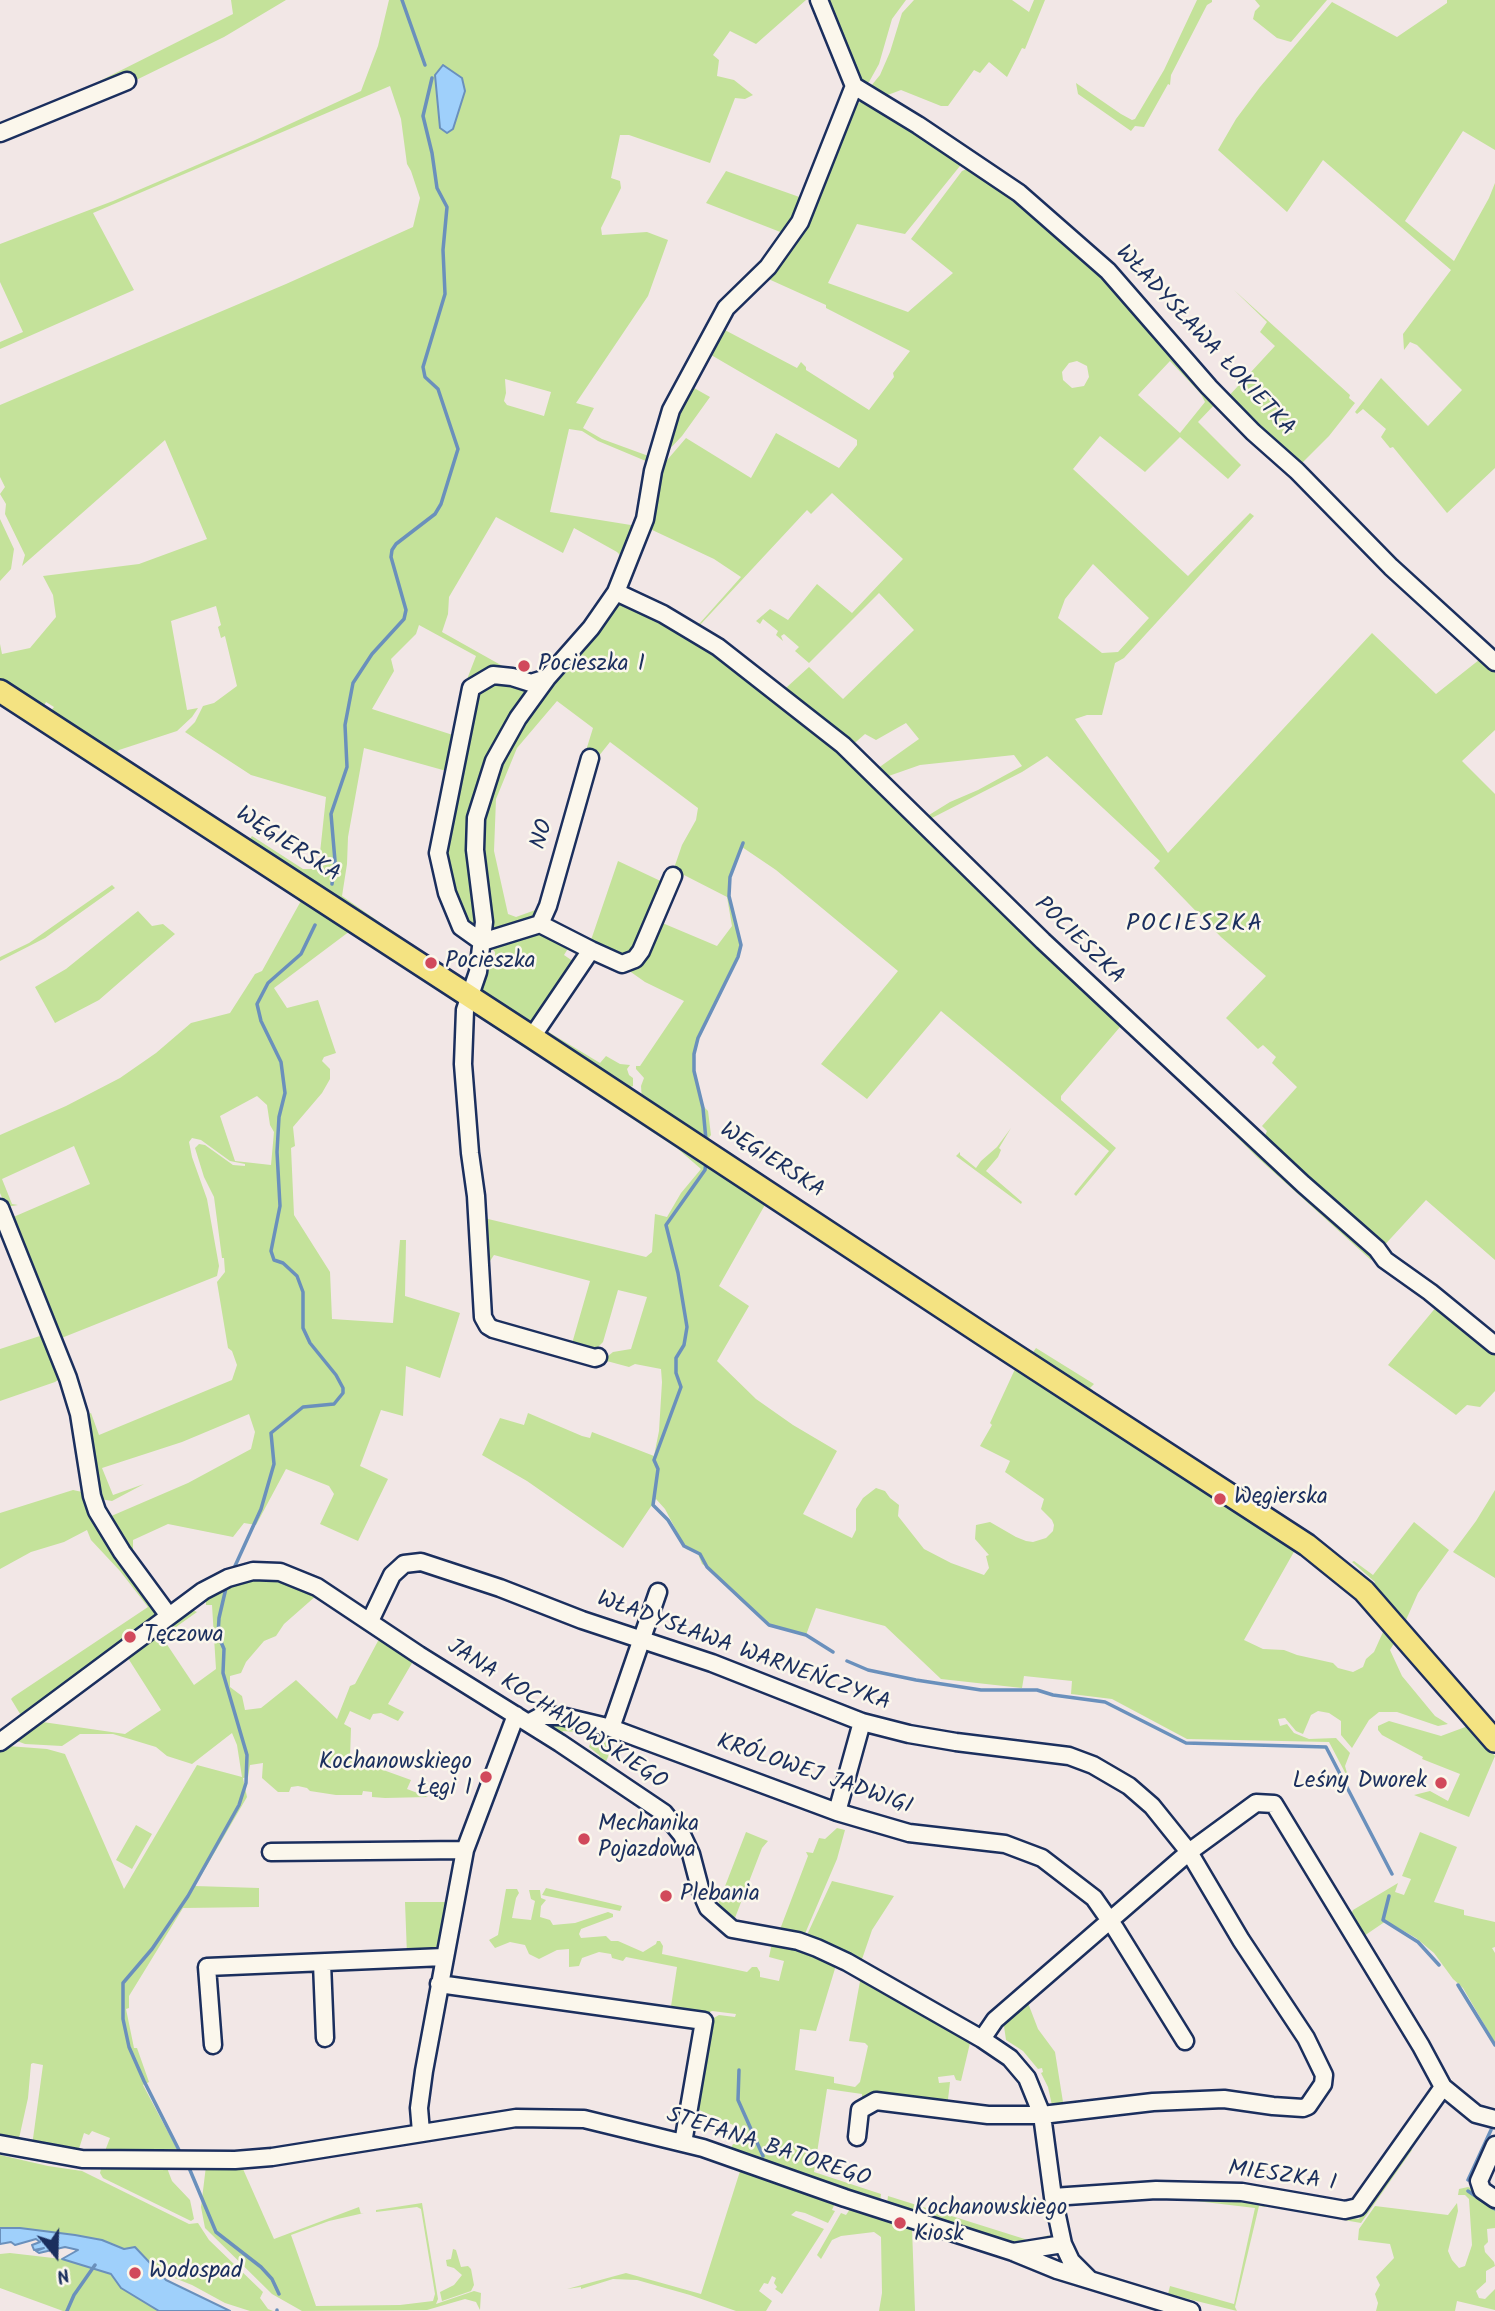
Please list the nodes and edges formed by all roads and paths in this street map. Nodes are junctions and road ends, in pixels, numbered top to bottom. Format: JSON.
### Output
{"nodes":[{"id":1,"x":819,"y":0,"type":"edge"},
{"id":2,"x":127,"y":80,"type":"dead end"},
{"id":3,"x":854,"y":86,"type":"junction"},
{"id":4,"x":0,"y":133,"type":"edge"},
{"id":5,"x":616,"y":592,"type":"junction"},
{"id":6,"x":1495,"y":662,"type":"edge"},
{"id":7,"x":547,"y":678,"type":"junction"},
{"id":8,"x":0,"y":691,"type":"edge"},
{"id":9,"x":590,"y":758,"type":"dead end"},
{"id":10,"x":673,"y":876,"type":"dead end"},
{"id":11,"x":540,"y":924,"type":"junction"},
{"id":12,"x":482,"y":942,"type":"junction"},
{"id":13,"x":591,"y":950,"type":"junction"},
{"id":14,"x":469,"y":996,"type":"junction"},
{"id":15,"x":532,"y":1037,"type":"junction"},
{"id":16,"x":0,"y":1208,"type":"edge"},
{"id":17,"x":1495,"y":1345,"type":"edge"},
{"id":18,"x":598,"y":1356,"type":"dead end"},
{"id":19,"x":658,"y":1592,"type":"dead end"},
{"id":20,"x":169,"y":1616,"type":"junction"},
{"id":21,"x":370,"y":1621,"type":"junction"},
{"id":22,"x":642,"y":1640,"type":"junction"},
{"id":23,"x":522,"y":1719,"type":"junction"},
{"id":24,"x":862,"y":1723,"type":"junction"},
{"id":25,"x":611,"y":1728,"type":"junction"},
{"id":26,"x":1495,"y":1741,"type":"edge"},
{"id":27,"x":0,"y":1742,"type":"edge"},
{"id":28,"x":836,"y":1812,"type":"junction"},
{"id":29,"x":464,"y":1850,"type":"junction"},
{"id":30,"x":271,"y":1852,"type":"dead end"},
{"id":31,"x":1189,"y":1852,"type":"junction"},
{"id":32,"x":1110,"y":1919,"type":"junction"},
{"id":33,"x":444,"y":1957,"type":"junction"},
{"id":34,"x":322,"y":1963,"type":"junction"},
{"id":35,"x":439,"y":1984,"type":"junction"},
{"id":36,"x":325,"y":2038,"type":"dead end"},
{"id":37,"x":982,"y":2039,"type":"junction"},
{"id":38,"x":1185,"y":2041,"type":"dead end"},
{"id":39,"x":213,"y":2045,"type":"dead end"},
{"id":40,"x":1443,"y":2087,"type":"junction"},
{"id":41,"x":1042,"y":2115,"type":"junction"},
{"id":42,"x":1495,"y":2119,"type":"edge"},
{"id":43,"x":421,"y":2132,"type":"junction"},
{"id":44,"x":856,"y":2137,"type":"dead end"},
{"id":45,"x":682,"y":2143,"type":"junction"},
{"id":46,"x":0,"y":2144,"type":"edge"},
{"id":47,"x":1495,"y":2145,"type":"edge"},
{"id":48,"x":1053,"y":2197,"type":"junction"},
{"id":49,"x":1495,"y":2199,"type":"edge"},
{"id":50,"x":1066,"y":2249,"type":"junction"},
{"id":51,"x":1013,"y":2252,"type":"junction"},
{"id":52,"x":1057,"y":2270,"type":"junction"},
{"id":53,"x":1089,"y":2279,"type":"junction"},
{"id":54,"x":1191,"y":2311,"type":"edge"}],
"edges":[{"from":1,"to":3,"type":"street"},
{"from":2,"to":4,"type":"street"},
{"from":3,"to":5,"type":"street"},
{"from":3,"to":6,"type":"street","name":"WŁADYSŁAWA ŁOKIETKA"},
{"from":5,"to":7,"type":"street"},
{"from":5,"to":17,"type":"street","name":"POCIESZKA"},
{"from":7,"to":12,"type":"street"},
{"from":7,"to":12,"type":"street"},
{"from":8,"to":14,"type":"main road","name":"WĘGIERSKA"},
{"from":9,"to":11,"type":"street","name":"NO"},
{"from":10,"to":13,"type":"street"},
{"from":11,"to":12,"type":"street"},
{"from":11,"to":13,"type":"street"},
{"from":12,"to":14,"type":"street"},
{"from":13,"to":15,"type":"street"},
{"from":14,"to":15,"type":"main road","name":"WĘGIERSKA"},
{"from":14,"to":18,"type":"street"},
{"from":15,"to":26,"type":"main road","name":"WĘGIERSKA"},
{"from":16,"to":20,"type":"street"},
{"from":19,"to":22,"type":"street"},
{"from":20,"to":21,"type":"street","name":"JANA KOCHANOWSKIEGO"},
{"from":20,"to":27,"type":"street","name":"JANA KOCHANOWSKIEGO"},
{"from":21,"to":22,"type":"street","name":"WŁADYSŁAWA WARNEŃCZYKA"},
{"from":21,"to":23,"type":"street","name":"JANA KOCHANOWSKIEGO"},
{"from":22,"to":24,"type":"street","name":"WŁADYSŁAWA WARNEŃCZYKA"},
{"from":22,"to":25,"type":"street"},
{"from":23,"to":25,"type":"street","name":"KRÓLOWEJ JADWIGI"},
{"from":23,"to":29,"type":"street"},
{"from":23,"to":37,"type":"street","name":"JANA KOCHANOWSKIEGO"},
{"from":24,"to":28,"type":"street"},
{"from":24,"to":31,"type":"street","name":"WŁADYSŁAWA WARNEŃCZYKA"},
{"from":25,"to":28,"type":"street","name":"KRÓLOWEJ JADWIGI"},
{"from":28,"to":32,"type":"street","name":"KRÓLOWEJ JADWIGI"},
{"from":29,"to":30,"type":"street"},
{"from":29,"to":33,"type":"street"},
{"from":31,"to":32,"type":"street"},
{"from":31,"to":40,"type":"street"},
{"from":31,"to":41,"type":"street","name":"WŁADYSŁAWA WARNEŃCZYKA"},
{"from":32,"to":37,"type":"street"},
{"from":32,"to":38,"type":"street","name":"KRÓLOWEJ JADWIGI"},
{"from":33,"to":34,"type":"street"},
{"from":33,"to":35,"type":"street"},
{"from":34,"to":36,"type":"street"},
{"from":34,"to":39,"type":"street"},
{"from":35,"to":43,"type":"street"},
{"from":35,"to":45,"type":"street"},
{"from":37,"to":41,"type":"street","name":"JANA KOCHANOWSKIEGO"},
{"from":40,"to":42,"type":"street"},
{"from":40,"to":48,"type":"street","name":"MIESZKA I"},
{"from":41,"to":44,"type":"street"},
{"from":41,"to":48,"type":"street","name":"JANA KOCHANOWSKIEGO"},
{"from":43,"to":45,"type":"street","name":"STEFANA BATOREGO"},
{"from":43,"to":46,"type":"street","name":"STEFANA BATOREGO"},
{"from":45,"to":51,"type":"street","name":"STEFANA BATOREGO"},
{"from":47,"to":49,"type":"street"},
{"from":48,"to":50,"type":"street","name":"JANA KOCHANOWSKIEGO"},
{"from":50,"to":51,"type":"street","name":"STEFANA BATOREGO"},
{"from":50,"to":52,"type":"street"},
{"from":50,"to":53,"type":"street","name":"JANA KOCHANOWSKIEGO"},
{"from":51,"to":52,"type":"street","name":"STEFANA BATOREGO"},
{"from":52,"to":53,"type":"street","name":"STEFANA BATOREGO"},
{"from":53,"to":54,"type":"street","name":"JANA KOCHANOWSKIEGO"}]}
